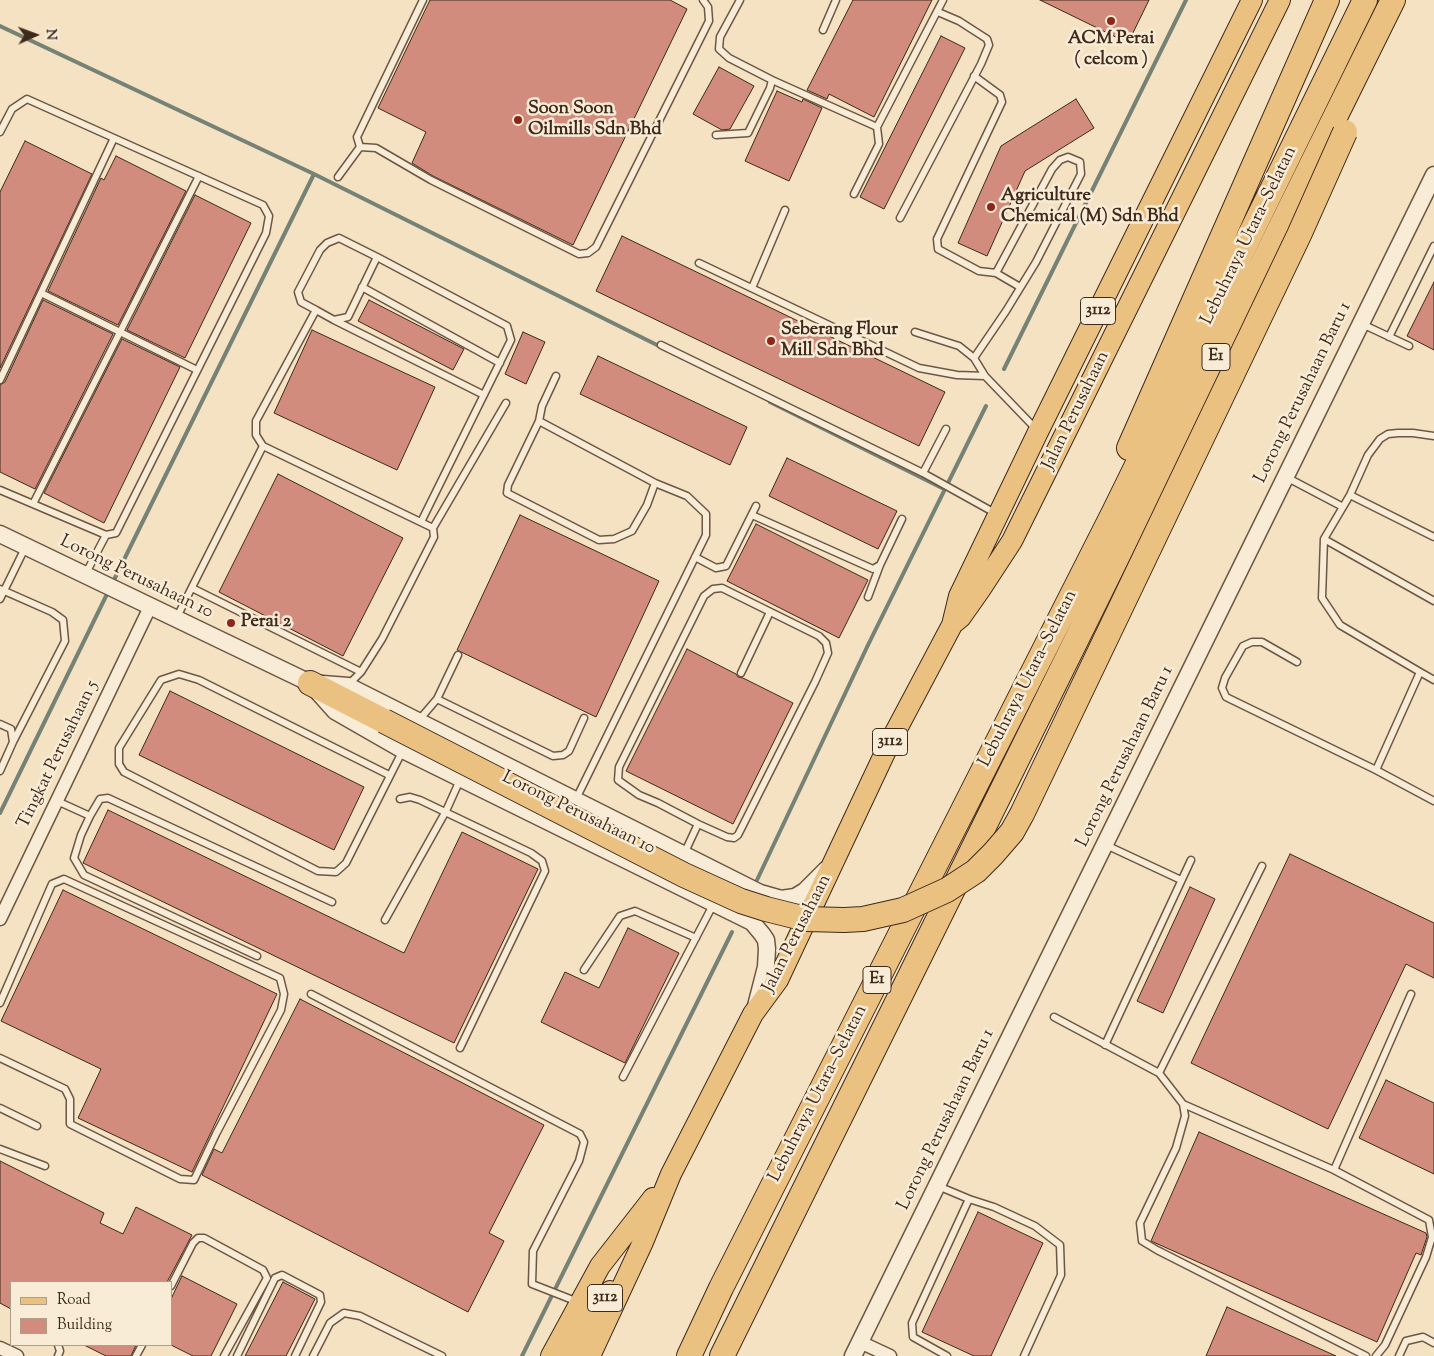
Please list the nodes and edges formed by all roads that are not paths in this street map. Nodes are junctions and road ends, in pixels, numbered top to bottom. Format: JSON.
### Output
{"nodes":[{"id":1,"x":423,"y":0,"type":"edge"},
{"id":2,"x":702,"y":0,"type":"edge"},
{"id":3,"x":740,"y":0,"type":"edge"},
{"id":4,"x":836,"y":0,"type":"edge"},
{"id":5,"x":943,"y":0,"type":"edge"},
{"id":6,"x":1252,"y":0,"type":"edge"},
{"id":7,"x":1280,"y":0,"type":"edge"},
{"id":8,"x":1327,"y":0,"type":"edge"},
{"id":9,"x":1365,"y":0,"type":"edge"},
{"id":10,"x":1393,"y":0,"type":"edge"},
{"id":11,"x":938,"y":12,"type":"junction"},
{"id":12,"x":823,"y":30,"type":"dead end"},
{"id":13,"x":1356,"y":75,"type":"junction"},
{"id":14,"x":974,"y":76,"type":"junction"},
{"id":15,"x":772,"y":80,"type":"junction"},
{"id":16,"x":877,"y":127,"type":"junction"},
{"id":17,"x":0,"y":132,"type":"edge"},
{"id":18,"x":716,"y":136,"type":"dead end"},
{"id":19,"x":114,"y":138,"type":"junction"},
{"id":20,"x":360,"y":147,"type":"junction"},
{"id":21,"x":1434,"y":175,"type":"edge"},
{"id":22,"x":199,"y":176,"type":"junction"},
{"id":23,"x":338,"y":177,"type":"dead end"},
{"id":24,"x":854,"y":194,"type":"dead end"},
{"id":25,"x":785,"y":210,"type":"dead end"},
{"id":26,"x":900,"y":218,"type":"dead end"},
{"id":27,"x":1434,"y":246,"type":"edge"},
{"id":28,"x":377,"y":257,"type":"junction"},
{"id":29,"x":699,"y":263,"type":"dead end"},
{"id":30,"x":996,"y":273,"type":"junction"},
{"id":31,"x":362,"y":287,"type":"junction"},
{"id":32,"x":1020,"y":287,"type":"junction"},
{"id":33,"x":752,"y":288,"type":"junction"},
{"id":34,"x":41,"y":293,"type":"junction"},
{"id":35,"x":316,"y":310,"type":"junction"},
{"id":36,"x":334,"y":320,"type":"junction"},
{"id":37,"x":1361,"y":324,"type":"junction"},
{"id":38,"x":915,"y":332,"type":"dead end"},
{"id":39,"x":119,"y":333,"type":"junction"},
{"id":40,"x":1389,"y":337,"type":"junction"},
{"id":41,"x":661,"y":345,"type":"dead end"},
{"id":42,"x":1409,"y":346,"type":"dead end"},
{"id":43,"x":974,"y":358,"type":"junction"},
{"id":44,"x":500,"y":363,"type":"junction"},
{"id":45,"x":197,"y":370,"type":"junction"},
{"id":46,"x":556,"y":376,"type":"dead end"},
{"id":47,"x":985,"y":376,"type":"junction"},
{"id":48,"x":0,"y":380,"type":"edge"},
{"id":49,"x":484,"y":395,"type":"junction"},
{"id":50,"x":506,"y":403,"type":"dead end"},
{"id":51,"x":1048,"y":413,"type":"junction"},
{"id":52,"x":539,"y":420,"type":"junction"},
{"id":53,"x":1070,"y":424,"type":"junction"},
{"id":54,"x":946,"y":429,"type":"dead end"},
{"id":55,"x":1038,"y":432,"type":"junction"},
{"id":56,"x":1434,"y":436,"type":"edge"},
{"id":57,"x":263,"y":446,"type":"junction"},
{"id":58,"x":923,"y":473,"type":"junction"},
{"id":59,"x":1286,"y":477,"type":"junction"},
{"id":60,"x":655,"y":482,"type":"junction"},
{"id":61,"x":0,"y":490,"type":"edge"},
{"id":62,"x":1350,"y":495,"type":"junction"},
{"id":63,"x":33,"y":504,"type":"junction"},
{"id":64,"x":756,"y":506,"type":"dead end"},
{"id":65,"x":1342,"y":507,"type":"junction"},
{"id":66,"x":1114,"y":512,"type":"junction"},
{"id":67,"x":752,"y":514,"type":"junction"},
{"id":68,"x":999,"y":514,"type":"junction"},
{"id":69,"x":902,"y":519,"type":"dead end"},
{"id":70,"x":421,"y":522,"type":"junction"},
{"id":71,"x":433,"y":528,"type":"junction"},
{"id":72,"x":0,"y":534,"type":"edge"},
{"id":73,"x":106,"y":535,"type":"junction"},
{"id":74,"x":1434,"y":537,"type":"edge"},
{"id":75,"x":1324,"y":539,"type":"junction"},
{"id":76,"x":25,"y":546,"type":"junction"},
{"id":77,"x":696,"y":557,"type":"junction"},
{"id":78,"x":880,"y":565,"type":"junction"},
{"id":79,"x":85,"y":575,"type":"junction"},
{"id":80,"x":192,"y":588,"type":"junction"},
{"id":81,"x":2,"y":590,"type":"edge"},
{"id":82,"x":868,"y":597,"type":"dead end"},
{"id":83,"x":0,"y":599,"type":"edge"},
{"id":84,"x":1434,"y":601,"type":"edge"},
{"id":85,"x":150,"y":607,"type":"junction"},
{"id":86,"x":770,"y":612,"type":"junction"},
{"id":87,"x":176,"y":619,"type":"junction"},
{"id":88,"x":952,"y":625,"type":"junction"},
{"id":89,"x":458,"y":655,"type":"dead end"},
{"id":90,"x":1297,"y":662,"type":"dead end"},
{"id":91,"x":361,"y":672,"type":"junction"},
{"id":92,"x":1420,"y":672,"type":"junction"},
{"id":93,"x":741,"y":673,"type":"dead end"},
{"id":94,"x":1434,"y":680,"type":"edge"},
{"id":95,"x":310,"y":683,"type":"junction"},
{"id":96,"x":348,"y":686,"type":"junction"},
{"id":97,"x":437,"y":699,"type":"junction"},
{"id":98,"x":584,"y":718,"type":"dead end"},
{"id":99,"x":418,"y":721,"type":"junction"},
{"id":100,"x":0,"y":724,"type":"edge"},
{"id":101,"x":13,"y":742,"type":"junction"},
{"id":102,"x":403,"y":750,"type":"junction"},
{"id":103,"x":1376,"y":770,"type":"junction"},
{"id":104,"x":0,"y":771,"type":"edge"},
{"id":105,"x":390,"y":774,"type":"junction"},
{"id":106,"x":461,"y":778,"type":"junction"},
{"id":107,"x":400,"y":799,"type":"dead end"},
{"id":108,"x":576,"y":800,"type":"junction"},
{"id":109,"x":57,"y":801,"type":"junction"},
{"id":110,"x":1434,"y":801,"type":"edge"},
{"id":111,"x":446,"y":811,"type":"junction"},
{"id":112,"x":90,"y":816,"type":"junction"},
{"id":113,"x":698,"y":824,"type":"junction"},
{"id":114,"x":1105,"y":844,"type":"junction"},
{"id":115,"x":684,"y":855,"type":"junction"},
{"id":116,"x":1191,"y":860,"type":"dead end"},
{"id":117,"x":834,"y":862,"type":"junction"},
{"id":118,"x":1262,"y":866,"type":"dead end"},
{"id":119,"x":1181,"y":880,"type":"junction"},
{"id":120,"x":332,"y":902,"type":"dead end"},
{"id":121,"x":714,"y":904,"type":"junction"},
{"id":122,"x":0,"y":919,"type":"edge"},
{"id":123,"x":385,"y":920,"type":"dead end"},
{"id":124,"x":696,"y":938,"type":"junction"},
{"id":125,"x":257,"y":956,"type":"dead end"},
{"id":126,"x":584,"y":970,"type":"dead end"},
{"id":127,"x":311,"y":994,"type":"dead end"},
{"id":128,"x":1411,"y":994,"type":"dead end"},
{"id":129,"x":0,"y":1003,"type":"edge"},
{"id":130,"x":753,"y":1014,"type":"junction"},
{"id":131,"x":1054,"y":1017,"type":"dead end"},
{"id":132,"x":1104,"y":1045,"type":"junction"},
{"id":133,"x":460,"y":1048,"type":"dead end"},
{"id":134,"x":0,"y":1058,"type":"edge"},
{"id":135,"x":1159,"y":1073,"type":"junction"},
{"id":136,"x":623,"y":1077,"type":"dead end"},
{"id":137,"x":1182,"y":1104,"type":"junction"},
{"id":138,"x":0,"y":1108,"type":"edge"},
{"id":139,"x":38,"y":1126,"type":"dead end"},
{"id":140,"x":0,"y":1149,"type":"edge"},
{"id":141,"x":45,"y":1166,"type":"dead end"},
{"id":142,"x":1334,"y":1170,"type":"junction"},
{"id":143,"x":671,"y":1174,"type":"junction"},
{"id":144,"x":937,"y":1186,"type":"junction"},
{"id":145,"x":969,"y":1199,"type":"junction"},
{"id":146,"x":642,"y":1242,"type":"junction"},
{"id":147,"x":172,"y":1284,"type":"edge"},
{"id":148,"x":573,"y":1300,"type":"junction"},
{"id":149,"x":1434,"y":1342,"type":"edge"},
{"id":150,"x":0,"y":1348,"type":"edge"},
{"id":151,"x":856,"y":1349,"type":"edge"},
{"id":152,"x":596,"y":1350,"type":"edge"},
{"id":153,"x":16,"y":1356,"type":"edge"},
{"id":154,"x":224,"y":1356,"type":"edge"},
{"id":155,"x":237,"y":1356,"type":"edge"},
{"id":156,"x":295,"y":1356,"type":"edge"},
{"id":157,"x":313,"y":1356,"type":"edge"},
{"id":158,"x":442,"y":1356,"type":"edge"},
{"id":159,"x":551,"y":1356,"type":"edge"},
{"id":160,"x":572,"y":1356,"type":"edge"},
{"id":161,"x":689,"y":1356,"type":"edge"},
{"id":162,"x":722,"y":1356,"type":"edge"},
{"id":163,"x":890,"y":1356,"type":"edge"},
{"id":164,"x":947,"y":1356,"type":"edge"},
{"id":165,"x":1024,"y":1356,"type":"edge"},
{"id":166,"x":1366,"y":1356,"type":"edge"},
{"id":167,"x":1376,"y":1356,"type":"edge"},
{"id":168,"x":1400,"y":1356,"type":"edge"}],
"edges":[{"from":1,"to":20,"type":"lane"},
{"from":2,"to":20,"type":"lane"},
{"from":3,"to":15,"type":"lane"},
{"from":4,"to":12,"type":"lane"},
{"from":5,"to":11,"type":"lane"},
{"from":6,"to":51,"type":"main road","name":"Jalan Perusahaan","number":"3112"},
{"from":7,"to":53,"type":"main road","name":"Jalan Perusahaan","number":"3112"},
{"from":8,"to":66,"type":"highway"},
{"from":9,"to":66,"type":"highway","name":"Lebuhraya Utara–Selatan","number":"E1"},
{"from":10,"to":13,"type":"highway","name":"Lebuhraya Utara–Selatan","number":"E1"},
{"from":11,"to":14,"type":"lane"},
{"from":11,"to":16,"type":"lane"},
{"from":13,"to":95,"type":"highway","bridge":true},
{"from":13,"to":162,"type":"highway","name":"Lebuhraya Utara–Selatan","number":"E1"},
{"from":14,"to":26,"type":"lane"},
{"from":14,"to":30,"type":"lane"},
{"from":15,"to":16,"type":"lane"},
{"from":15,"to":18,"type":"lane"},
{"from":16,"to":24,"type":"lane"},
{"from":17,"to":19,"type":"lane"},
{"from":19,"to":22,"type":"lane"},
{"from":19,"to":34,"type":"lane"},
{"from":20,"to":23,"type":"lane"},
{"from":21,"to":37,"type":"street","name":"Lorong Perusahaan Baru 1"},
{"from":22,"to":39,"type":"lane"},
{"from":22,"to":45,"type":"lane"},
{"from":25,"to":33,"type":"lane"},
{"from":27,"to":40,"type":"lane"},
{"from":28,"to":31,"type":"lane"},
{"from":28,"to":35,"type":"lane"},
{"from":28,"to":44,"type":"lane"},
{"from":29,"to":33,"type":"lane"},
{"from":30,"to":32,"type":"lane"},
{"from":30,"to":32,"type":"lane"},
{"from":31,"to":36,"type":"lane"},
{"from":31,"to":44,"type":"lane"},
{"from":32,"to":43,"type":"lane"},
{"from":33,"to":47,"type":"lane"},
{"from":34,"to":39,"type":"lane"},
{"from":34,"to":48,"type":"lane"},
{"from":35,"to":36,"type":"lane"},
{"from":35,"to":57,"type":"lane"},
{"from":36,"to":49,"type":"lane"},
{"from":37,"to":40,"type":"lane"},
{"from":37,"to":59,"type":"street","name":"Lorong Perusahaan Baru 1"},
{"from":38,"to":43,"type":"lane"},
{"from":39,"to":45,"type":"lane"},
{"from":39,"to":63,"type":"lane"},
{"from":40,"to":42,"type":"lane"},
{"from":41,"to":58,"type":"lane"},
{"from":43,"to":47,"type":"lane"},
{"from":44,"to":49,"type":"lane"},
{"from":45,"to":73,"type":"lane"},
{"from":46,"to":52,"type":"lane"},
{"from":47,"to":55,"type":"lane"},
{"from":49,"to":70,"type":"lane"},
{"from":50,"to":71,"type":"lane"},
{"from":51,"to":53,"type":"main road"},
{"from":51,"to":55,"type":"main road","name":"Jalan Perusahaan","number":"3112"},
{"from":52,"to":60,"type":"lane"},
{"from":52,"to":60,"type":"lane"},
{"from":53,"to":88,"type":"main road","name":"Jalan Perusahaan","number":"3112"},
{"from":54,"to":58,"type":"lane"},
{"from":55,"to":68,"type":"main road","name":"Jalan Perusahaan","number":"3112"},
{"from":56,"to":62,"type":"lane"},
{"from":57,"to":70,"type":"lane"},
{"from":57,"to":80,"type":"lane"},
{"from":58,"to":68,"type":"lane"},
{"from":59,"to":65,"type":"lane"},
{"from":59,"to":114,"type":"street","name":"Lorong Perusahaan Baru 1"},
{"from":60,"to":77,"type":"lane"},
{"from":61,"to":63,"type":"lane"},
{"from":62,"to":65,"type":"lane"},
{"from":62,"to":74,"type":"lane"},
{"from":63,"to":73,"type":"lane"},
{"from":64,"to":67,"type":"lane"},
{"from":65,"to":75,"type":"lane"},
{"from":66,"to":161,"type":"highway","name":"Lebuhraya Utara–Selatan","number":"E1"},
{"from":67,"to":77,"type":"lane"},
{"from":67,"to":78,"type":"lane"},
{"from":68,"to":88,"type":"main road","name":"Jalan Perusahaan","number":"3112"},
{"from":69,"to":78,"type":"lane"},
{"from":70,"to":71,"type":"lane"},
{"from":71,"to":91,"type":"lane"},
{"from":72,"to":76,"type":"street","name":"Lorong Perusahaan 10"},
{"from":73,"to":79,"type":"lane"},
{"from":75,"to":84,"type":"lane"},
{"from":75,"to":92,"type":"lane"},
{"from":76,"to":79,"type":"street","name":"Lorong Perusahaan 10"},
{"from":76,"to":81,"type":"lane"},
{"from":77,"to":108,"type":"lane"},
{"from":78,"to":82,"type":"lane"},
{"from":79,"to":85,"type":"street","name":"Lorong Perusahaan 10"},
{"from":80,"to":87,"type":"lane"},
{"from":80,"to":91,"type":"lane"},
{"from":81,"to":83,"type":"lane"},
{"from":81,"to":101,"type":"lane"},
{"from":85,"to":87,"type":"street","name":"Lorong Perusahaan 10"},
{"from":85,"to":109,"type":"street","name":"Tingkat Perusahaan 5"},
{"from":86,"to":93,"type":"lane"},
{"from":86,"to":113,"type":"lane"},
{"from":86,"to":113,"type":"lane"},
{"from":87,"to":95,"type":"street","name":"Lorong Perusahaan 10"},
{"from":88,"to":117,"type":"main road","name":"Jalan Perusahaan","number":"3112"},
{"from":89,"to":97,"type":"lane"},
{"from":90,"to":103,"type":"lane"},
{"from":91,"to":96,"type":"lane"},
{"from":92,"to":94,"type":"lane"},
{"from":92,"to":103,"type":"lane"},
{"from":95,"to":96,"type":"street","name":"Lorong Perusahaan 10"},
{"from":95,"to":102,"type":"street","name":"Lorong Perusahaan 10"},
{"from":96,"to":99,"type":"street","name":"Lorong Perusahaan 10"},
{"from":97,"to":98,"type":"lane"},
{"from":97,"to":99,"type":"lane"},
{"from":99,"to":108,"type":"street","name":"Lorong Perusahaan 10"},
{"from":100,"to":101,"type":"lane"},
{"from":101,"to":104,"type":"lane"},
{"from":102,"to":105,"type":"lane"},
{"from":102,"to":106,"type":"street","name":"Lorong Perusahaan 10"},
{"from":103,"to":110,"type":"lane"},
{"from":105,"to":105,"type":"lane"},
{"from":106,"to":111,"type":"lane"},
{"from":106,"to":121,"type":"street","name":"Lorong Perusahaan 10"},
{"from":107,"to":111,"type":"lane"},
{"from":108,"to":115,"type":"street","name":"Lorong Perusahaan 10"},
{"from":109,"to":112,"type":"lane"},
{"from":109,"to":122,"type":"street","name":"Tingkat Perusahaan 5"},
{"from":111,"to":123,"type":"lane"},
{"from":111,"to":133,"type":"lane"},
{"from":112,"to":120,"type":"lane"},
{"from":112,"to":125,"type":"lane"},
{"from":113,"to":115,"type":"lane"},
{"from":114,"to":119,"type":"lane"},
{"from":114,"to":144,"type":"street","name":"Lorong Perusahaan Baru 1"},
{"from":115,"to":117,"type":"street","name":"Lorong Perusahaan 10"},
{"from":116,"to":119,"type":"lane"},
{"from":117,"to":130,"type":"main road","name":"Jalan Perusahaan","number":"3112"},
{"from":118,"to":135,"type":"lane"},
{"from":119,"to":132,"type":"lane"},
{"from":121,"to":124,"type":"lane"},
{"from":121,"to":130,"type":"street","name":"Lorong Perusahaan 10"},
{"from":124,"to":126,"type":"lane"},
{"from":124,"to":136,"type":"lane"},
{"from":127,"to":148,"type":"lane"},
{"from":128,"to":142,"type":"lane"},
{"from":129,"to":134,"type":"lane"},
{"from":130,"to":143,"type":"main road","name":"Jalan Perusahaan","number":"3112"},
{"from":131,"to":132,"type":"lane"},
{"from":132,"to":135,"type":"lane"},
{"from":135,"to":137,"type":"lane"},
{"from":137,"to":142,"type":"lane"},
{"from":137,"to":166,"type":"lane"},
{"from":138,"to":139,"type":"lane"},
{"from":140,"to":141,"type":"lane"},
{"from":142,"to":167,"type":"lane"},
{"from":143,"to":146,"type":"main road","name":"Jalan Perusahaan","number":"3112"},
{"from":143,"to":148,"type":"main road"},
{"from":144,"to":145,"type":"lane"},
{"from":144,"to":151,"type":"street","name":"Lorong Perusahaan Baru 1"},
{"from":145,"to":164,"type":"lane"},
{"from":145,"to":165,"type":"lane"},
{"from":146,"to":152,"type":"main road","name":"Jalan Perusahaan","number":"3112"},
{"from":146,"to":160,"type":"main road","name":"Jalan Perusahaan","number":"3112"},
{"from":147,"to":154,"type":"lane"},
{"from":148,"to":159,"type":"main road"},
{"from":149,"to":168,"type":"lane"},
{"from":150,"to":153,"type":"street"},
{"from":151,"to":163,"type":"street"},
{"from":155,"to":156,"type":"lane"},
{"from":157,"to":158,"type":"lane"}]}
